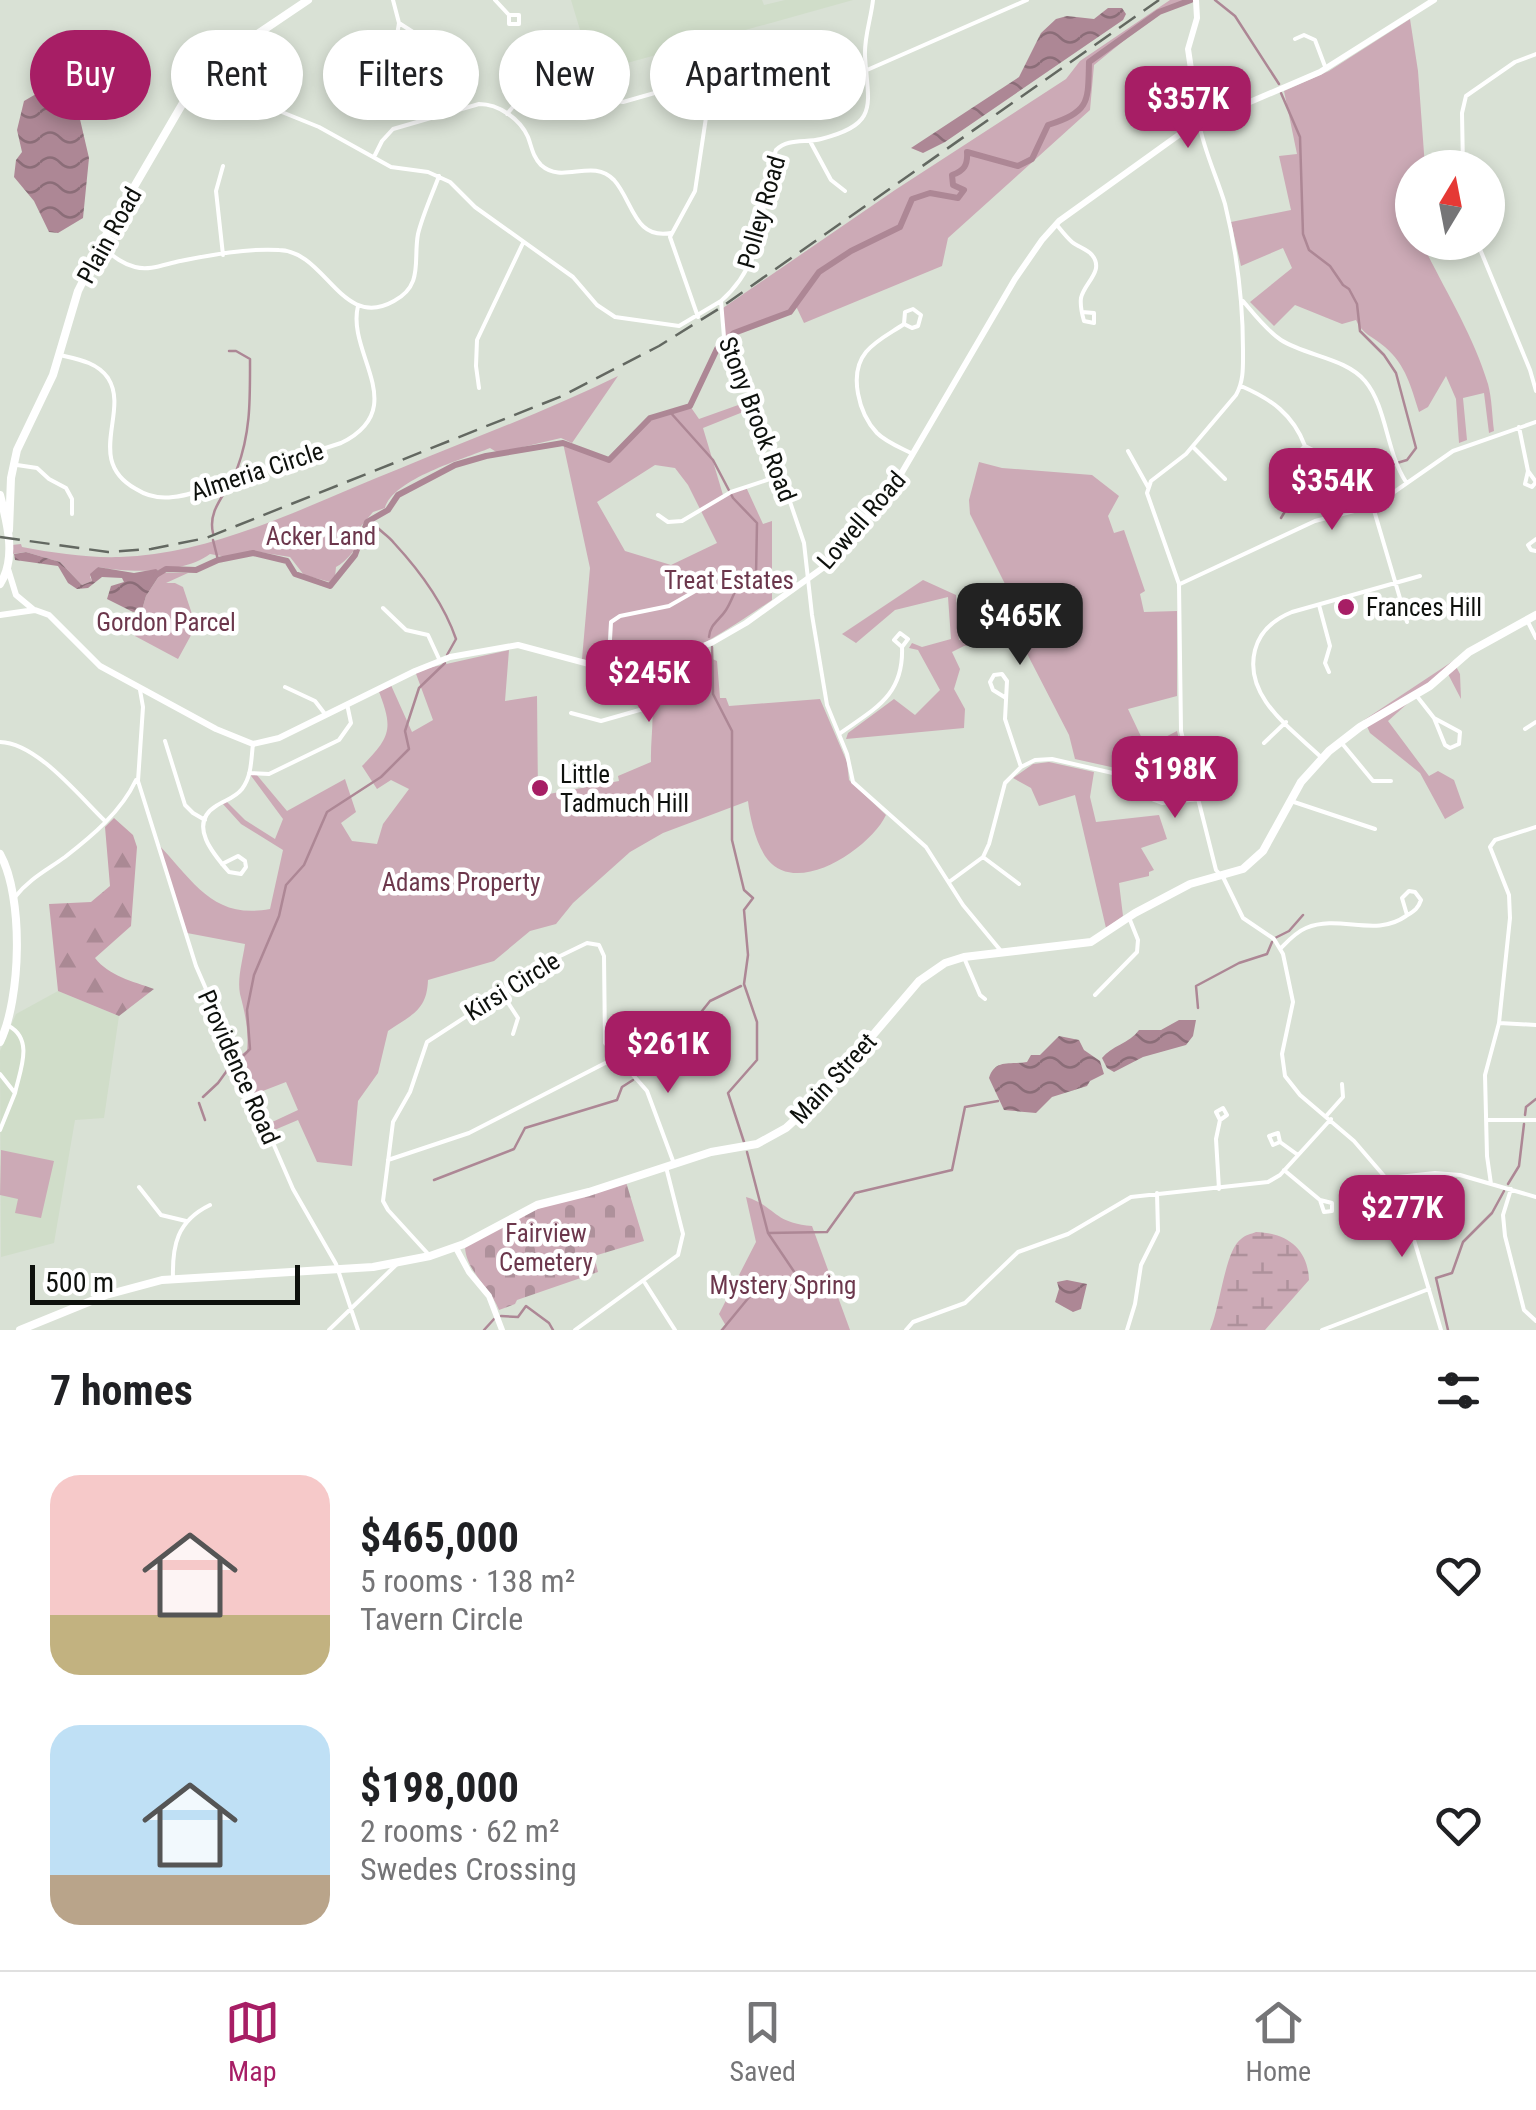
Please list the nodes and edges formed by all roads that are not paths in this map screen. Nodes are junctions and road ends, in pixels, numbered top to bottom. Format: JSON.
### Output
{"nodes":[{"id":1,"x":308,"y":0,"type":"edge"},
{"id":2,"x":393,"y":0,"type":"edge"},
{"id":3,"x":494,"y":0,"type":"edge"},
{"id":4,"x":873,"y":0,"type":"edge"},
{"id":5,"x":1027,"y":0,"type":"edge"},
{"id":6,"x":1434,"y":0,"type":"edge"},
{"id":7,"x":1196,"y":1,"type":"edge"},
{"id":8,"x":509,"y":14,"type":"dead end"},
{"id":9,"x":399,"y":24,"type":"junction"},
{"id":10,"x":262,"y":30,"type":"edge"},
{"id":11,"x":866,"y":39,"type":"edge"},
{"id":12,"x":1295,"y":39,"type":"dead end"},
{"id":13,"x":1536,"y":54,"type":"edge"},
{"id":14,"x":866,"y":62,"type":"edge"},
{"id":15,"x":1326,"y":68,"type":"junction"},
{"id":16,"x":867,"y":70,"type":"junction"},
{"id":17,"x":499,"y":109,"type":"edge"},
{"id":18,"x":173,"y":120,"type":"edge"},
{"id":19,"x":302,"y":120,"type":"edge"},
{"id":20,"x":513,"y":120,"type":"edge"},
{"id":21,"x":705,"y":120,"type":"edge"},
{"id":22,"x":1199,"y":123,"type":"junction"},
{"id":23,"x":810,"y":141,"type":"junction"},
{"id":24,"x":1463,"y":150,"type":"edge"},
{"id":25,"x":374,"y":157,"type":"junction"},
{"id":26,"x":223,"y":166,"type":"dead end"},
{"id":27,"x":439,"y":176,"type":"junction"},
{"id":28,"x":845,"y":191,"type":"dead end"},
{"id":29,"x":1056,"y":224,"type":"junction"},
{"id":30,"x":670,"y":234,"type":"junction"},
{"id":31,"x":524,"y":243,"type":"junction"},
{"id":32,"x":100,"y":246,"type":"junction"},
{"id":33,"x":223,"y":255,"type":"junction"},
{"id":34,"x":1484,"y":260,"type":"edge"},
{"id":35,"x":721,"y":301,"type":"junction"},
{"id":36,"x":1243,"y":301,"type":"junction"},
{"id":37,"x":358,"y":306,"type":"junction"},
{"id":38,"x":1082,"y":312,"type":"dead end"},
{"id":39,"x":698,"y":317,"type":"junction"},
{"id":40,"x":904,"y":324,"type":"dead end"},
{"id":41,"x":60,"y":355,"type":"junction"},
{"id":42,"x":1241,"y":386,"type":"junction"},
{"id":43,"x":480,"y":388,"type":"dead end"},
{"id":44,"x":1536,"y":391,"type":"edge"},
{"id":45,"x":1536,"y":422,"type":"edge"},
{"id":46,"x":1519,"y":427,"type":"junction"},
{"id":47,"x":1193,"y":446,"type":"junction"},
{"id":48,"x":1305,"y":446,"type":"dead end"},
{"id":49,"x":1128,"y":451,"type":"dead end"},
{"id":50,"x":915,"y":456,"type":"junction"},
{"id":51,"x":13,"y":464,"type":"junction"},
{"id":52,"x":1528,"y":471,"type":"dead end"},
{"id":53,"x":782,"y":475,"type":"junction"},
{"id":54,"x":1225,"y":479,"type":"dead end"},
{"id":55,"x":1406,"y":482,"type":"junction"},
{"id":56,"x":1148,"y":486,"type":"junction"},
{"id":57,"x":0,"y":495,"type":"edge"},
{"id":58,"x":1373,"y":506,"type":"junction"},
{"id":59,"x":72,"y":514,"type":"dead end"},
{"id":60,"x":658,"y":515,"type":"dead end"},
{"id":61,"x":4,"y":530,"type":"edge"},
{"id":62,"x":1536,"y":539,"type":"edge"},
{"id":63,"x":1536,"y":551,"type":"edge"},
{"id":64,"x":8,"y":562,"type":"junction"},
{"id":65,"x":1420,"y":576,"type":"dead end"},
{"id":66,"x":809,"y":578,"type":"junction"},
{"id":67,"x":711,"y":582,"type":"dead end"},
{"id":68,"x":1395,"y":583,"type":"junction"},
{"id":69,"x":0,"y":584,"type":"edge"},
{"id":70,"x":1179,"y":584,"type":"junction"},
{"id":71,"x":1318,"y":604,"type":"junction"},
{"id":72,"x":383,"y":608,"type":"dead end"},
{"id":73,"x":35,"y":610,"type":"junction"},
{"id":74,"x":0,"y":615,"type":"edge"},
{"id":75,"x":1532,"y":618,"type":"edge"},
{"id":76,"x":1408,"y":622,"type":"dead end"},
{"id":77,"x":1536,"y":638,"type":"edge"},
{"id":78,"x":902,"y":647,"type":"dead end"},
{"id":79,"x":440,"y":661,"type":"junction"},
{"id":80,"x":607,"y":668,"type":"junction"},
{"id":81,"x":1329,"y":672,"type":"dead end"},
{"id":82,"x":138,"y":686,"type":"junction"},
{"id":83,"x":285,"y":687,"type":"dead end"},
{"id":84,"x":1416,"y":695,"type":"junction"},
{"id":85,"x":158,"y":698,"type":"junction"},
{"id":86,"x":1006,"y":698,"type":"junction"},
{"id":87,"x":347,"y":704,"type":"junction"},
{"id":88,"x":143,"y":707,"type":"junction"},
{"id":89,"x":326,"y":714,"type":"junction"},
{"id":90,"x":570,"y":714,"type":"dead end"},
{"id":91,"x":1434,"y":718,"type":"junction"},
{"id":92,"x":1286,"y":722,"type":"junction"},
{"id":93,"x":1536,"y":722,"type":"edge"},
{"id":94,"x":1525,"y":729,"type":"dead end"},
{"id":95,"x":839,"y":734,"type":"junction"},
{"id":96,"x":165,"y":741,"type":"dead end"},
{"id":97,"x":1340,"y":741,"type":"junction"},
{"id":98,"x":0,"y":742,"type":"edge"},
{"id":99,"x":253,"y":744,"type":"junction"},
{"id":100,"x":1264,"y":744,"type":"dead end"},
{"id":101,"x":1322,"y":758,"type":"junction"},
{"id":102,"x":1021,"y":767,"type":"junction"},
{"id":103,"x":250,"y":773,"type":"junction"},
{"id":104,"x":138,"y":776,"type":"junction"},
{"id":105,"x":1391,"y":781,"type":"dead end"},
{"id":106,"x":130,"y":791,"type":"junction"},
{"id":107,"x":143,"y":794,"type":"junction"},
{"id":108,"x":1198,"y":799,"type":"junction"},
{"id":109,"x":1290,"y":801,"type":"junction"},
{"id":110,"x":205,"y":820,"type":"junction"},
{"id":111,"x":106,"y":822,"type":"junction"},
{"id":112,"x":1536,"y":828,"type":"edge"},
{"id":113,"x":1375,"y":829,"type":"dead end"},
{"id":114,"x":0,"y":854,"type":"edge"},
{"id":115,"x":983,"y":856,"type":"junction"},
{"id":116,"x":222,"y":864,"type":"junction"},
{"id":117,"x":1221,"y":876,"type":"junction"},
{"id":118,"x":950,"y":882,"type":"junction"},
{"id":119,"x":1019,"y":884,"type":"dead end"},
{"id":120,"x":15,"y":897,"type":"junction"},
{"id":121,"x":1407,"y":915,"type":"junction"},
{"id":122,"x":1129,"y":917,"type":"junction"},
{"id":123,"x":1280,"y":948,"type":"junction"},
{"id":124,"x":1002,"y":952,"type":"junction"},
{"id":125,"x":964,"y":956,"type":"junction"},
{"id":126,"x":501,"y":994,"type":"junction"},
{"id":127,"x":1095,"y":996,"type":"dead end"},
{"id":128,"x":986,"y":999,"type":"dead end"},
{"id":129,"x":1499,"y":1022,"type":"junction"},
{"id":130,"x":1536,"y":1025,"type":"edge"},
{"id":131,"x":7,"y":1026,"type":"junction"},
{"id":132,"x":513,"y":1034,"type":"dead end"},
{"id":133,"x":0,"y":1042,"type":"edge"},
{"id":134,"x":615,"y":1058,"type":"junction"},
{"id":135,"x":0,"y":1074,"type":"edge"},
{"id":136,"x":1342,"y":1084,"type":"dead end"},
{"id":137,"x":16,"y":1093,"type":"junction"},
{"id":138,"x":1329,"y":1117,"type":"junction"},
{"id":139,"x":1220,"y":1120,"type":"dead end"},
{"id":140,"x":1486,"y":1120,"type":"junction"},
{"id":141,"x":1536,"y":1120,"type":"edge"},
{"id":142,"x":0,"y":1130,"type":"edge"},
{"id":143,"x":1280,"y":1142,"type":"dead end"},
{"id":144,"x":1298,"y":1155,"type":"junction"},
{"id":145,"x":388,"y":1160,"type":"junction"},
{"id":146,"x":670,"y":1166,"type":"junction"},
{"id":147,"x":1284,"y":1170,"type":"junction"},
{"id":148,"x":1387,"y":1178,"type":"junction"},
{"id":149,"x":1492,"y":1184,"type":"junction"},
{"id":150,"x":139,"y":1188,"type":"dead end"},
{"id":151,"x":1219,"y":1189,"type":"junction"},
{"id":152,"x":1511,"y":1189,"type":"junction"},
{"id":153,"x":1157,"y":1193,"type":"junction"},
{"id":154,"x":1536,"y":1197,"type":"edge"},
{"id":155,"x":1320,"y":1200,"type":"dead end"},
{"id":156,"x":210,"y":1206,"type":"dead end"},
{"id":157,"x":186,"y":1220,"type":"junction"},
{"id":158,"x":456,"y":1248,"type":"junction"},
{"id":159,"x":430,"y":1256,"type":"junction"},
{"id":160,"x":398,"y":1263,"type":"junction"},
{"id":161,"x":338,"y":1268,"type":"junction"},
{"id":162,"x":173,"y":1279,"type":"junction"},
{"id":163,"x":644,"y":1282,"type":"junction"},
{"id":164,"x":1429,"y":1289,"type":"junction"},
{"id":165,"x":352,"y":1308,"type":"junction"},
{"id":166,"x":1536,"y":1322,"type":"edge"},
{"id":167,"x":584,"y":1324,"type":"junction"},
{"id":168,"x":20,"y":1330,"type":"edge"},
{"id":169,"x":329,"y":1330,"type":"edge"},
{"id":170,"x":358,"y":1330,"type":"edge"},
{"id":171,"x":502,"y":1330,"type":"edge"},
{"id":172,"x":575,"y":1330,"type":"edge"},
{"id":173,"x":588,"y":1330,"type":"edge"},
{"id":174,"x":674,"y":1330,"type":"edge"},
{"id":175,"x":906,"y":1330,"type":"edge"},
{"id":176,"x":1127,"y":1330,"type":"edge"},
{"id":177,"x":1322,"y":1330,"type":"edge"},
{"id":178,"x":1441,"y":1330,"type":"edge"}],
"edges":[{"from":1,"to":10,"type":"main road","name":"Plain Road"},
{"from":2,"to":9,"type":"street"},
{"from":3,"to":8,"type":"street"},
{"from":4,"to":11,"type":"street","name":"Polley Road"},
{"from":5,"to":16,"type":"street"},
{"from":6,"to":15,"type":"street","name":"Lowell Road"},
{"from":7,"to":22,"type":"street"},
{"from":9,"to":9,"type":"street"},
{"from":12,"to":15,"type":"street"},
{"from":13,"to":24,"type":"street"},
{"from":14,"to":16,"type":"street","name":"Polley Road"},
{"from":15,"to":22,"type":"street","name":"Lowell Road"},
{"from":16,"to":23,"type":"street","name":"Polley Road"},
{"from":17,"to":25,"type":"street"},
{"from":18,"to":32,"type":"main road","name":"Plain Road"},
{"from":19,"to":25,"type":"street","name":"Stony Brook Road"},
{"from":20,"to":30,"type":"street"},
{"from":21,"to":30,"type":"street"},
{"from":22,"to":29,"type":"street","name":"Lowell Road"},
{"from":22,"to":36,"type":"street"},
{"from":23,"to":28,"type":"street"},
{"from":23,"to":35,"type":"street","name":"Polley Road"},
{"from":25,"to":27,"type":"street","name":"Stony Brook Road"},
{"from":26,"to":33,"type":"street"},
{"from":27,"to":31,"type":"street","name":"Stony Brook Road"},
{"from":27,"to":37,"type":"street"},
{"from":29,"to":38,"type":"street"},
{"from":29,"to":50,"type":"street","name":"Lowell Road"},
{"from":30,"to":39,"type":"street"},
{"from":31,"to":39,"type":"street","name":"Stony Brook Road"},
{"from":31,"to":43,"type":"street"},
{"from":32,"to":33,"type":"street"},
{"from":32,"to":41,"type":"main road","name":"Plain Road"},
{"from":33,"to":37,"type":"street"},
{"from":34,"to":44,"type":"street"},
{"from":35,"to":39,"type":"street","name":"Stony Brook Road"},
{"from":35,"to":53,"type":"street","name":"Stony Brook Road"},
{"from":36,"to":42,"type":"street"},
{"from":36,"to":55,"type":"street"},
{"from":37,"to":41,"type":"street","name":"Almeria Circle"},
{"from":40,"to":50,"type":"street"},
{"from":41,"to":51,"type":"main road","name":"Plain Road"},
{"from":42,"to":47,"type":"street"},
{"from":42,"to":48,"type":"street"},
{"from":45,"to":46,"type":"street"},
{"from":46,"to":52,"type":"street"},
{"from":46,"to":55,"type":"street"},
{"from":47,"to":54,"type":"street"},
{"from":47,"to":56,"type":"street"},
{"from":49,"to":56,"type":"street"},
{"from":50,"to":66,"type":"street","name":"Lowell Road"},
{"from":51,"to":59,"type":"street"},
{"from":51,"to":61,"type":"main road","name":"Plain Road"},
{"from":53,"to":60,"type":"street"},
{"from":53,"to":66,"type":"street","name":"Stony Brook Road"},
{"from":55,"to":58,"type":"street"},
{"from":56,"to":70,"type":"street"},
{"from":57,"to":61,"type":"main road"},
{"from":58,"to":68,"type":"street"},
{"from":58,"to":70,"type":"street"},
{"from":61,"to":64,"type":"main road","name":"Plain Road"},
{"from":62,"to":63,"type":"street"},
{"from":64,"to":69,"type":"main road"},
{"from":64,"to":73,"type":"street"},
{"from":65,"to":68,"type":"street"},
{"from":66,"to":80,"type":"street","name":"Lowell Road"},
{"from":66,"to":95,"type":"street","name":"Stony Brook Road"},
{"from":67,"to":80,"type":"street"},
{"from":68,"to":71,"type":"street"},
{"from":68,"to":76,"type":"street"},
{"from":70,"to":108,"type":"street"},
{"from":71,"to":81,"type":"street"},
{"from":71,"to":92,"type":"street"},
{"from":72,"to":79,"type":"street"},
{"from":73,"to":74,"type":"street"},
{"from":73,"to":82,"type":"street"},
{"from":75,"to":77,"type":"street"},
{"from":75,"to":84,"type":"main road","name":"Main Street"},
{"from":78,"to":95,"type":"street"},
{"from":79,"to":80,"type":"street","name":"Lowell Road"},
{"from":79,"to":87,"type":"street","name":"Lowell Road"},
{"from":80,"to":90,"type":"street"},
{"from":82,"to":85,"type":"street"},
{"from":82,"to":88,"type":"street","name":"Providence Road"},
{"from":83,"to":89,"type":"street"},
{"from":84,"to":91,"type":"street"},
{"from":84,"to":97,"type":"main road","name":"Main Street"},
{"from":85,"to":88,"type":"street"},
{"from":85,"to":99,"type":"street"},
{"from":86,"to":86,"type":"street"},
{"from":86,"to":102,"type":"street"},
{"from":87,"to":89,"type":"street","name":"Lowell Road"},
{"from":87,"to":103,"type":"street"},
{"from":88,"to":104,"type":"street","name":"Providence Road"},
{"from":89,"to":99,"type":"street","name":"Lowell Road"},
{"from":91,"to":91,"type":"street"},
{"from":92,"to":100,"type":"street"},
{"from":92,"to":101,"type":"street"},
{"from":93,"to":94,"type":"street"},
{"from":95,"to":118,"type":"street","name":"Stony Brook Road"},
{"from":96,"to":110,"type":"street"},
{"from":97,"to":101,"type":"main road","name":"Main Street"},
{"from":97,"to":105,"type":"street"},
{"from":98,"to":111,"type":"street"},
{"from":99,"to":103,"type":"street"},
{"from":101,"to":109,"type":"main road","name":"Main Street"},
{"from":102,"to":108,"type":"street"},
{"from":102,"to":115,"type":"street"},
{"from":103,"to":110,"type":"street"},
{"from":104,"to":106,"type":"street"},
{"from":104,"to":107,"type":"street","name":"Providence Road"},
{"from":106,"to":107,"type":"street"},
{"from":106,"to":111,"type":"street"},
{"from":107,"to":161,"type":"street","name":"Providence Road"},
{"from":108,"to":117,"type":"street"},
{"from":109,"to":113,"type":"street"},
{"from":109,"to":117,"type":"main road","name":"Main Street"},
{"from":110,"to":116,"type":"street"},
{"from":111,"to":120,"type":"street"},
{"from":112,"to":129,"type":"street"},
{"from":114,"to":120,"type":"main road"},
{"from":115,"to":118,"type":"street"},
{"from":115,"to":119,"type":"street"},
{"from":116,"to":116,"type":"street"},
{"from":117,"to":122,"type":"main road","name":"Main Street"},
{"from":117,"to":123,"type":"street"},
{"from":118,"to":124,"type":"street","name":"Stony Brook Road"},
{"from":120,"to":131,"type":"main road"},
{"from":121,"to":121,"type":"street"},
{"from":121,"to":123,"type":"street"},
{"from":122,"to":124,"type":"main road","name":"Main Street"},
{"from":122,"to":127,"type":"street"},
{"from":123,"to":138,"type":"street"},
{"from":124,"to":125,"type":"main road","name":"Main Street"},
{"from":125,"to":128,"type":"street"},
{"from":125,"to":146,"type":"main road","name":"Main Street"},
{"from":126,"to":132,"type":"street"},
{"from":126,"to":134,"type":"street","name":"Kirsi Circle"},
{"from":126,"to":145,"type":"street","name":"Kirsi Circle"},
{"from":129,"to":130,"type":"street"},
{"from":129,"to":140,"type":"street"},
{"from":131,"to":133,"type":"main road"},
{"from":131,"to":137,"type":"street"},
{"from":134,"to":145,"type":"street"},
{"from":134,"to":146,"type":"street","name":"Kirsi Circle"},
{"from":135,"to":137,"type":"street"},
{"from":136,"to":138,"type":"street"},
{"from":137,"to":142,"type":"street"},
{"from":138,"to":144,"type":"street"},
{"from":138,"to":148,"type":"street"},
{"from":139,"to":151,"type":"street"},
{"from":140,"to":141,"type":"street"},
{"from":140,"to":149,"type":"street"},
{"from":143,"to":144,"type":"street"},
{"from":144,"to":147,"type":"street"},
{"from":145,"to":159,"type":"street","name":"Kirsi Circle"},
{"from":146,"to":158,"type":"main road","name":"Main Street"},
{"from":146,"to":163,"type":"street","name":"Kirsi Circle"},
{"from":147,"to":151,"type":"street"},
{"from":147,"to":155,"type":"street"},
{"from":148,"to":149,"type":"street"},
{"from":148,"to":164,"type":"street"},
{"from":149,"to":152,"type":"street"},
{"from":150,"to":157,"type":"street"},
{"from":151,"to":153,"type":"street"},
{"from":152,"to":154,"type":"street"},
{"from":152,"to":166,"type":"street"},
{"from":153,"to":175,"type":"street"},
{"from":153,"to":176,"type":"street"},
{"from":156,"to":157,"type":"street"},
{"from":157,"to":162,"type":"street"},
{"from":158,"to":159,"type":"main road","name":"Main Street"},
{"from":158,"to":171,"type":"street"},
{"from":159,"to":160,"type":"main road","name":"Main Street"},
{"from":160,"to":161,"type":"main road","name":"Main Street"},
{"from":160,"to":165,"type":"street"},
{"from":161,"to":162,"type":"main road","name":"Main Street"},
{"from":161,"to":165,"type":"street","name":"Providence Road"},
{"from":162,"to":168,"type":"main road","name":"Main Street"},
{"from":163,"to":167,"type":"street"},
{"from":163,"to":174,"type":"street"},
{"from":164,"to":177,"type":"street"},
{"from":164,"to":178,"type":"street"},
{"from":165,"to":169,"type":"street"},
{"from":165,"to":170,"type":"street","name":"Providence Road"},
{"from":167,"to":172,"type":"street"},
{"from":167,"to":173,"type":"street"}]}
